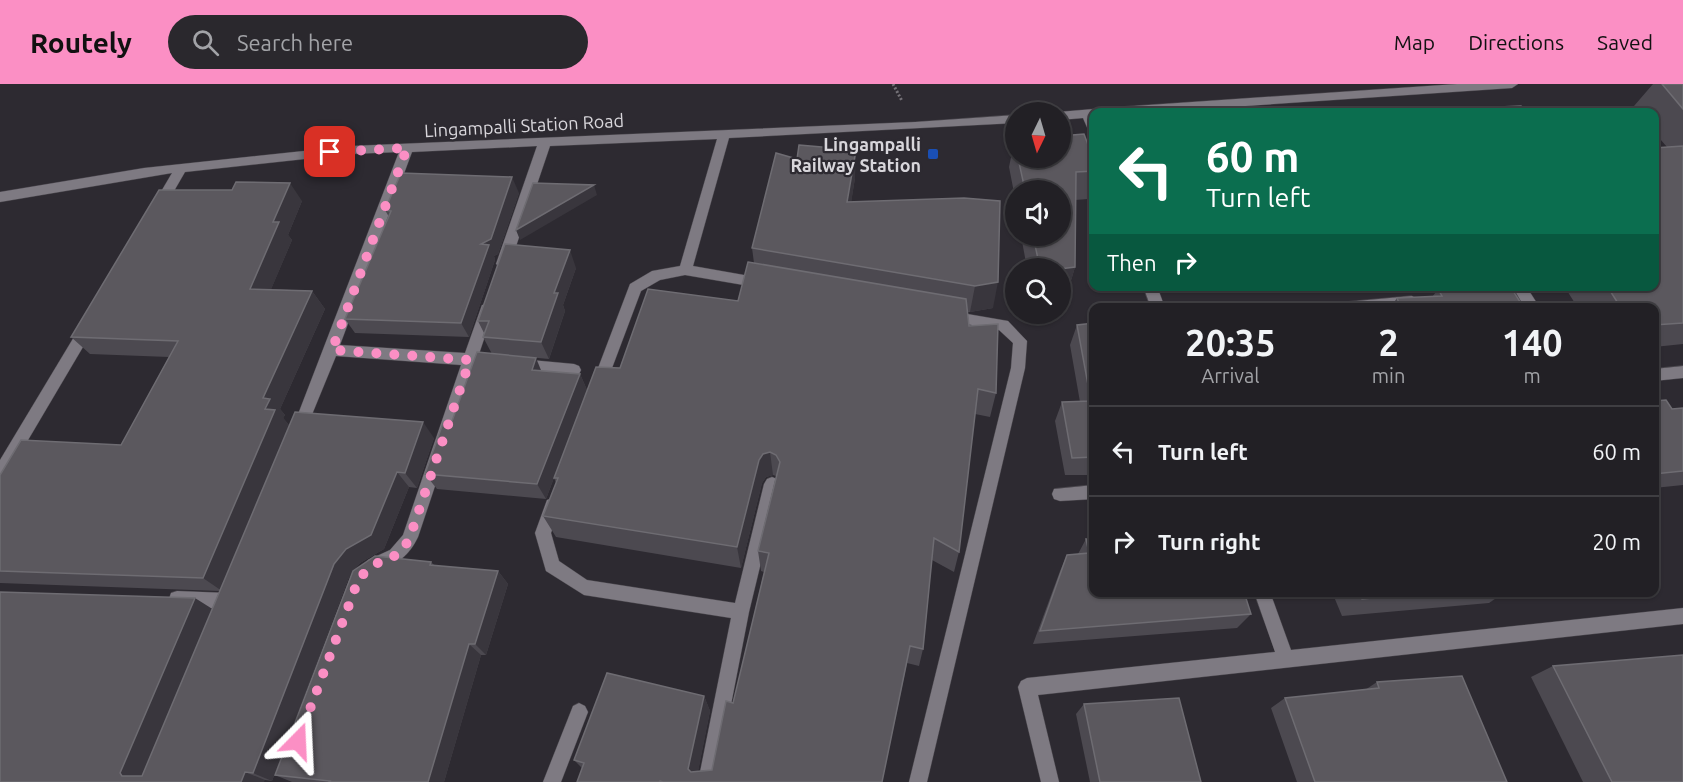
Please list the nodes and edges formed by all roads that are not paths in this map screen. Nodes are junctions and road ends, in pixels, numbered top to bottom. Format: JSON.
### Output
{"nodes":[{"id":1,"x":1512,"y":84,"type":"edge"},
{"id":2,"x":1421,"y":87,"type":"edge"},
{"id":3,"x":1156,"y":108,"type":"edge"},
{"id":4,"x":1089,"y":113,"type":"edge"},
{"id":5,"x":1071,"y":115,"type":"edge"},
{"id":6,"x":1005,"y":120,"type":"edge"},
{"id":7,"x":724,"y":134,"type":"junction"},
{"id":8,"x":544,"y":142,"type":"junction"},
{"id":9,"x":407,"y":148,"type":"junction"},
{"id":10,"x":181,"y":168,"type":"junction"},
{"id":11,"x":0,"y":197,"type":"edge"},
{"id":12,"x":151,"y":219,"type":"edge"},
{"id":13,"x":685,"y":270,"type":"junction"},
{"id":14,"x":779,"y":286,"type":"edge"},
{"id":15,"x":1425,"y":300,"type":"edge"},
{"id":16,"x":1391,"y":303,"type":"edge"},
{"id":17,"x":96,"y":311,"type":"edge"},
{"id":18,"x":932,"y":313,"type":"edge"},
{"id":19,"x":332,"y":350,"type":"junction"},
{"id":20,"x":470,"y":360,"type":"junction"},
{"id":21,"x":574,"y":370,"type":"dead end"},
{"id":22,"x":1683,"y":372,"type":"edge"},
{"id":23,"x":1659,"y":374,"type":"edge"},
{"id":24,"x":595,"y":394,"type":"edge"},
{"id":25,"x":291,"y":448,"type":"edge"},
{"id":26,"x":0,"y":474,"type":"edge"},
{"id":27,"x":772,"y":484,"type":"edge"},
{"id":28,"x":559,"y":490,"type":"edge"},
{"id":29,"x":1089,"y":492,"type":"edge"},
{"id":30,"x":1060,"y":494,"type":"dead end"},
{"id":31,"x":359,"y":578,"type":"edge"},
{"id":32,"x":1264,"y":597,"type":"edge"},
{"id":33,"x":160,"y":598,"type":"edge"},
{"id":34,"x":228,"y":601,"type":"edge"},
{"id":35,"x":741,"y":612,"type":"junction"},
{"id":36,"x":1683,"y":616,"type":"edge"},
{"id":37,"x":1286,"y":659,"type":"junction"},
{"id":38,"x":579,"y":712,"type":"dead end"},
{"id":39,"x":552,"y":782,"type":"edge"},
{"id":40,"x":707,"y":782,"type":"edge"},
{"id":41,"x":918,"y":782,"type":"edge"},
{"id":42,"x":1050,"y":782,"type":"edge"}],
"edges":[{"from":1,"to":2,"type":"street"},
{"from":2,"to":3,"type":"street"},
{"from":4,"to":5,"type":"street"},
{"from":6,"to":7,"type":"street","name":"Lingampalli Station Road"},
{"from":7,"to":8,"type":"street","name":"Lingampalli Station Road"},
{"from":7,"to":13,"type":"street"},
{"from":8,"to":9,"type":"street","name":"Lingampalli Station Road"},
{"from":8,"to":20,"type":"street"},
{"from":9,"to":10,"type":"street","name":"Lingampalli Station Road"},
{"from":9,"to":19,"type":"street"},
{"from":10,"to":11,"type":"street","name":"Lingampalli Station Road"},
{"from":10,"to":12,"type":"street"},
{"from":13,"to":14,"type":"street"},
{"from":13,"to":24,"type":"street"},
{"from":15,"to":16,"type":"street"},
{"from":17,"to":26,"type":"street"},
{"from":18,"to":41,"type":"street"},
{"from":19,"to":20,"type":"street"},
{"from":19,"to":25,"type":"street"},
{"from":20,"to":21,"type":"street"},
{"from":20,"to":31,"type":"street"},
{"from":22,"to":23,"type":"street"},
{"from":27,"to":35,"type":"street"},
{"from":28,"to":35,"type":"street"},
{"from":29,"to":30,"type":"street"},
{"from":32,"to":37,"type":"street"},
{"from":33,"to":34,"type":"street"},
{"from":35,"to":40,"type":"street"},
{"from":36,"to":37,"type":"street"},
{"from":37,"to":42,"type":"street"},
{"from":38,"to":39,"type":"street"}]}
